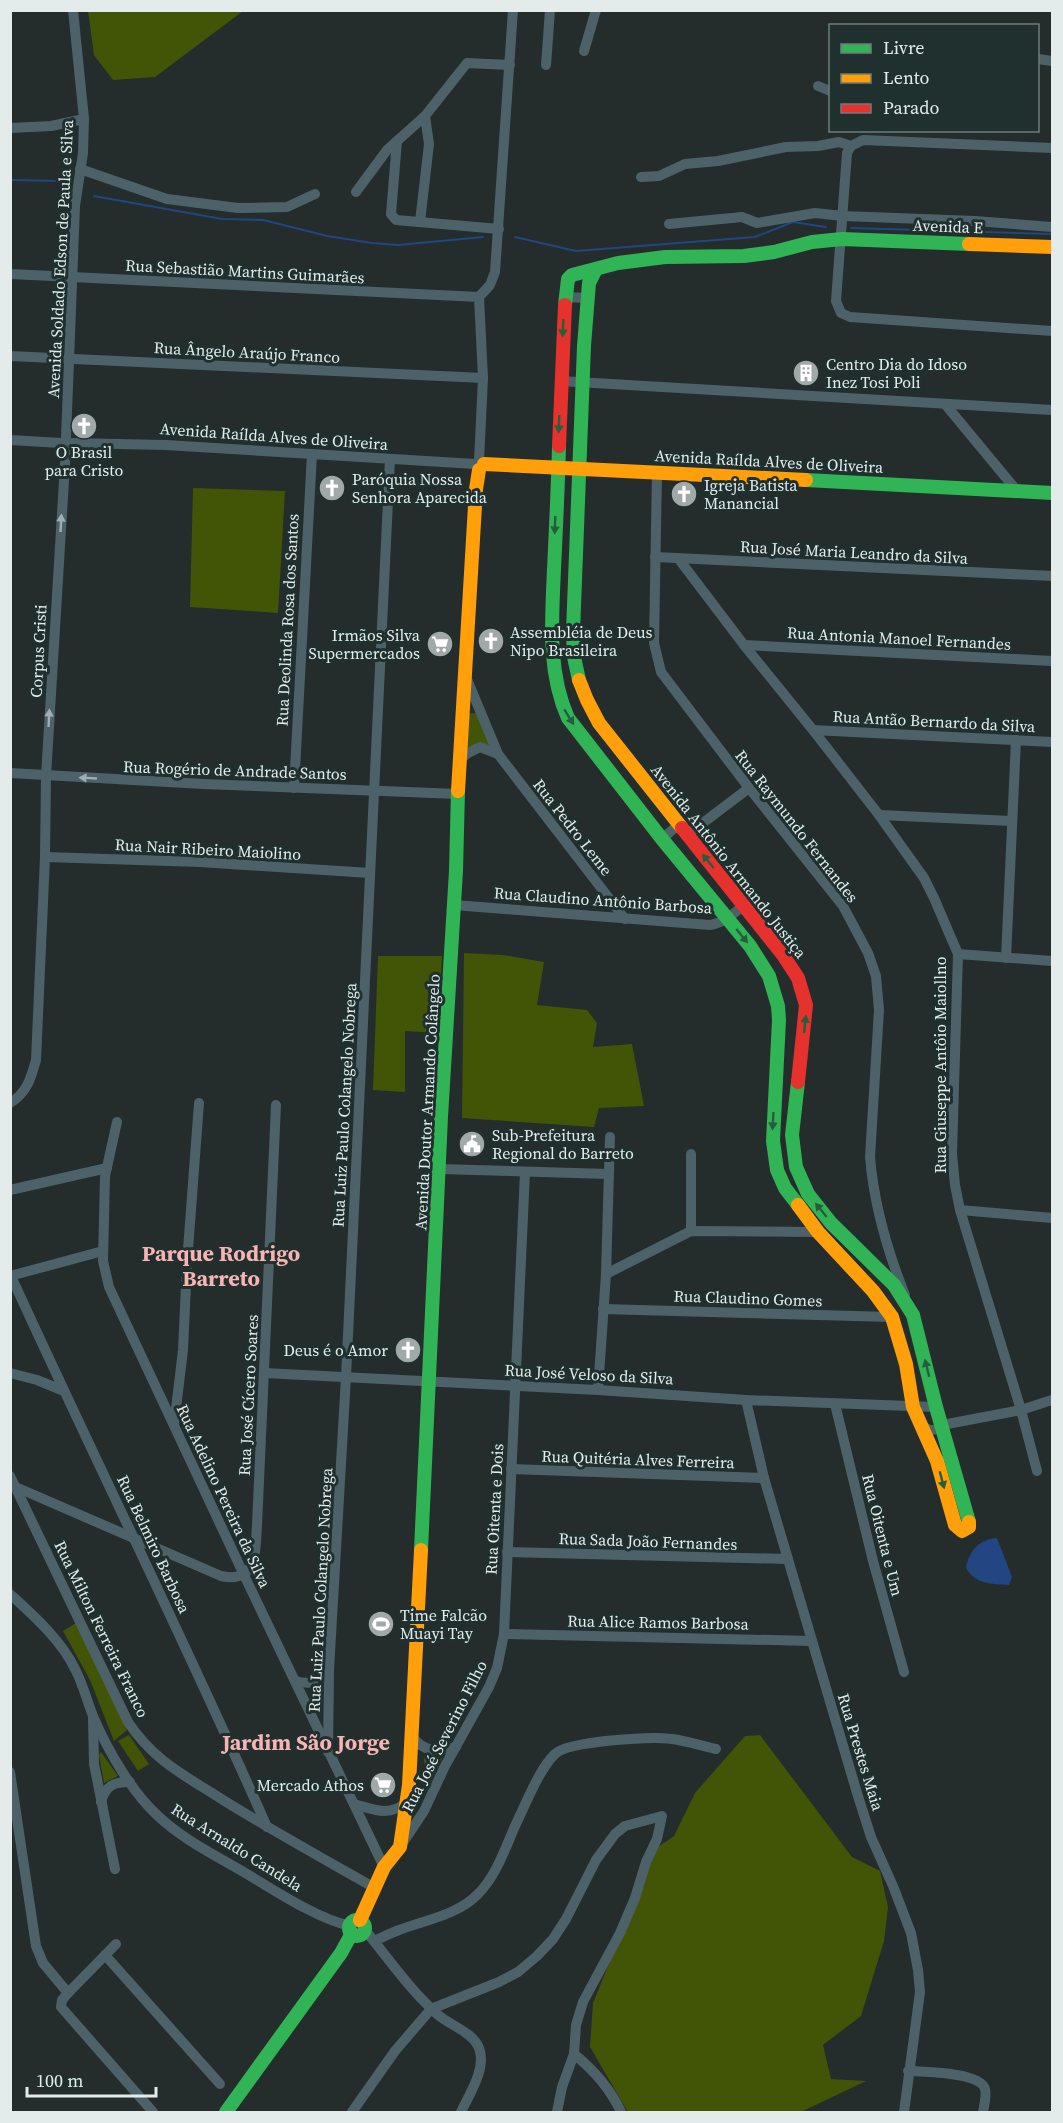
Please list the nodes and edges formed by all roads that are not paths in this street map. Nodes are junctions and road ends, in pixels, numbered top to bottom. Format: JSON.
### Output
{"nodes":[{"id":1,"x":73,"y":10,"type":"edge"},
{"id":2,"x":513,"y":10,"type":"edge"},
{"id":3,"x":550,"y":10,"type":"edge"},
{"id":4,"x":596,"y":10,"type":"edge"},
{"id":5,"x":584,"y":51,"type":"dead end"},
{"id":6,"x":510,"y":65,"type":"junction"},
{"id":7,"x":546,"y":65,"type":"dead end"},
{"id":8,"x":818,"y":86,"type":"dead end"},
{"id":9,"x":829,"y":90,"type":"edge"},
{"id":10,"x":426,"y":116,"type":"junction"},
{"id":11,"x":84,"y":119,"type":"junction"},
{"id":12,"x":10,"y":128,"type":"edge"},
{"id":13,"x":397,"y":141,"type":"junction"},
{"id":14,"x":851,"y":146,"type":"junction"},
{"id":15,"x":1053,"y":148,"type":"edge"},
{"id":16,"x":80,"y":169,"type":"junction"},
{"id":17,"x":641,"y":177,"type":"dead end"},
{"id":18,"x":356,"y":192,"type":"dead end"},
{"id":19,"x":315,"y":194,"type":"dead end"},
{"id":20,"x":843,"y":216,"type":"junction"},
{"id":21,"x":420,"y":222,"type":"junction"},
{"id":22,"x":669,"y":224,"type":"dead end"},
{"id":23,"x":1053,"y":227,"type":"edge"},
{"id":24,"x":499,"y":229,"type":"junction"},
{"id":25,"x":842,"y":238,"type":"junction"},
{"id":26,"x":1053,"y":247,"type":"edge"},
{"id":27,"x":596,"y":269,"type":"junction"},
{"id":28,"x":10,"y":274,"type":"edge"},
{"id":29,"x":71,"y":278,"type":"junction"},
{"id":30,"x":479,"y":297,"type":"junction"},
{"id":31,"x":565,"y":297,"type":"junction"},
{"id":32,"x":588,"y":298,"type":"junction"},
{"id":33,"x":1053,"y":331,"type":"edge"},
{"id":34,"x":10,"y":356,"type":"edge"},
{"id":35,"x":68,"y":359,"type":"junction"},
{"id":36,"x":483,"y":378,"type":"junction"},
{"id":37,"x":560,"y":381,"type":"junction"},
{"id":38,"x":582,"y":382,"type":"junction"},
{"id":39,"x":945,"y":404,"type":"junction"},
{"id":40,"x":1053,"y":410,"type":"edge"},
{"id":41,"x":10,"y":440,"type":"edge"},
{"id":42,"x":66,"y":443,"type":"junction"},
{"id":43,"x":312,"y":454,"type":"junction"},
{"id":44,"x":390,"y":459,"type":"junction"},
{"id":45,"x":479,"y":465,"type":"junction"},
{"id":46,"x":557,"y":467,"type":"junction"},
{"id":47,"x":580,"y":468,"type":"junction"},
{"id":48,"x":657,"y":471,"type":"junction"},
{"id":49,"x":1017,"y":491,"type":"junction"},
{"id":50,"x":1053,"y":493,"type":"edge"},
{"id":51,"x":655,"y":556,"type":"junction"},
{"id":52,"x":678,"y":558,"type":"junction"},
{"id":53,"x":1053,"y":576,"type":"edge"},
{"id":54,"x":744,"y":645,"type":"junction"},
{"id":55,"x":1053,"y":661,"type":"edge"},
{"id":56,"x":465,"y":675,"type":"junction"},
{"id":57,"x":813,"y":730,"type":"junction"},
{"id":58,"x":1016,"y":740,"type":"junction"},
{"id":59,"x":1053,"y":742,"type":"edge"},
{"id":60,"x":498,"y":754,"type":"junction"},
{"id":61,"x":461,"y":759,"type":"junction"},
{"id":62,"x":10,"y":773,"type":"edge"},
{"id":63,"x":46,"y":776,"type":"junction"},
{"id":64,"x":294,"y":788,"type":"junction"},
{"id":65,"x":749,"y":788,"type":"junction"},
{"id":66,"x":375,"y":790,"type":"junction"},
{"id":67,"x":458,"y":794,"type":"junction"},
{"id":68,"x":879,"y":815,"type":"junction"},
{"id":69,"x":1012,"y":821,"type":"junction"},
{"id":70,"x":683,"y":830,"type":"junction"},
{"id":71,"x":662,"y":839,"type":"junction"},
{"id":72,"x":45,"y":857,"type":"junction"},
{"id":73,"x":370,"y":873,"type":"junction"},
{"id":74,"x":454,"y":905,"type":"junction"},
{"id":75,"x":744,"y":905,"type":"junction"},
{"id":76,"x":625,"y":919,"type":"junction"},
{"id":77,"x":728,"y":919,"type":"junction"},
{"id":78,"x":958,"y":954,"type":"junction"},
{"id":79,"x":1006,"y":958,"type":"junction"},
{"id":80,"x":1053,"y":961,"type":"edge"},
{"id":81,"x":10,"y":1103,"type":"edge"},
{"id":82,"x":199,"y":1103,"type":"dead end"},
{"id":83,"x":276,"y":1105,"type":"dead end"},
{"id":84,"x":117,"y":1122,"type":"dead end"},
{"id":85,"x":610,"y":1137,"type":"dead end"},
{"id":86,"x":691,"y":1154,"type":"dead end"},
{"id":87,"x":107,"y":1168,"type":"junction"},
{"id":88,"x":439,"y":1169,"type":"junction"},
{"id":89,"x":525,"y":1172,"type":"junction"},
{"id":90,"x":608,"y":1174,"type":"junction"},
{"id":91,"x":10,"y":1190,"type":"edge"},
{"id":92,"x":960,"y":1210,"type":"junction"},
{"id":93,"x":1052,"y":1220,"type":"edge"},
{"id":94,"x":691,"y":1231,"type":"junction"},
{"id":95,"x":818,"y":1232,"type":"junction"},
{"id":96,"x":103,"y":1251,"type":"junction"},
{"id":97,"x":891,"y":1259,"type":"junction"},
{"id":98,"x":879,"y":1269,"type":"junction"},
{"id":99,"x":606,"y":1274,"type":"junction"},
{"id":100,"x":10,"y":1276,"type":"edge"},
{"id":101,"x":866,"y":1283,"type":"junction"},
{"id":102,"x":603,"y":1309,"type":"junction"},
{"id":103,"x":913,"y":1315,"type":"junction"},
{"id":104,"x":892,"y":1317,"type":"junction"},
{"id":105,"x":264,"y":1372,"type":"junction"},
{"id":106,"x":10,"y":1373,"type":"edge"},
{"id":107,"x":346,"y":1377,"type":"junction"},
{"id":108,"x":428,"y":1381,"type":"junction"},
{"id":109,"x":515,"y":1386,"type":"junction"},
{"id":110,"x":598,"y":1390,"type":"junction"},
{"id":111,"x":64,"y":1391,"type":"junction"},
{"id":112,"x":746,"y":1400,"type":"junction"},
{"id":113,"x":1053,"y":1400,"type":"edge"},
{"id":114,"x":835,"y":1404,"type":"junction"},
{"id":115,"x":914,"y":1407,"type":"junction"},
{"id":116,"x":936,"y":1407,"type":"junction"},
{"id":117,"x":1021,"y":1410,"type":"junction"},
{"id":118,"x":174,"y":1425,"type":"junction"},
{"id":119,"x":942,"y":1425,"type":"junction"},
{"id":120,"x":922,"y":1426,"type":"junction"},
{"id":121,"x":511,"y":1469,"type":"junction"},
{"id":122,"x":1037,"y":1472,"type":"dead end"},
{"id":123,"x":10,"y":1476,"type":"edge"},
{"id":124,"x":764,"y":1478,"type":"junction"},
{"id":125,"x":18,"y":1488,"type":"junction"},
{"id":126,"x":137,"y":1541,"type":"junction"},
{"id":127,"x":507,"y":1552,"type":"junction"},
{"id":128,"x":788,"y":1559,"type":"junction"},
{"id":129,"x":244,"y":1575,"type":"junction"},
{"id":130,"x":10,"y":1594,"type":"edge"},
{"id":131,"x":16,"y":1604,"type":"edge"},
{"id":132,"x":504,"y":1634,"type":"junction"},
{"id":133,"x":812,"y":1641,"type":"junction"},
{"id":134,"x":329,"y":1670,"type":"junction"},
{"id":135,"x":904,"y":1672,"type":"dead end"},
{"id":136,"x":295,"y":1681,"type":"junction"},
{"id":137,"x":93,"y":1716,"type":"junction"},
{"id":138,"x":412,"y":1736,"type":"junction"},
{"id":139,"x":456,"y":1747,"type":"junction"},
{"id":140,"x":716,"y":1749,"type":"dead end"},
{"id":141,"x":328,"y":1752,"type":"junction"},
{"id":142,"x":10,"y":1772,"type":"edge"},
{"id":143,"x":130,"y":1782,"type":"junction"},
{"id":144,"x":407,"y":1802,"type":"junction"},
{"id":145,"x":354,"y":1804,"type":"junction"},
{"id":146,"x":100,"y":1805,"type":"junction"},
{"id":147,"x":267,"y":1827,"type":"junction"},
{"id":148,"x":400,"y":1847,"type":"junction"},
{"id":149,"x":384,"y":1867,"type":"junction"},
{"id":150,"x":115,"y":1869,"type":"dead end"},
{"id":151,"x":375,"y":1888,"type":"junction"},
{"id":152,"x":357,"y":1927,"type":"junction"},
{"id":153,"x":375,"y":1941,"type":"junction"},
{"id":154,"x":116,"y":1944,"type":"dead end"},
{"id":155,"x":105,"y":1955,"type":"junction"},
{"id":156,"x":68,"y":1993,"type":"junction"},
{"id":157,"x":431,"y":2009,"type":"junction"},
{"id":158,"x":574,"y":2054,"type":"junction"},
{"id":159,"x":908,"y":2071,"type":"junction"},
{"id":160,"x":220,"y":2084,"type":"dead end"},
{"id":161,"x":153,"y":2112,"type":"edge"},
{"id":162,"x":226,"y":2112,"type":"edge"},
{"id":163,"x":352,"y":2112,"type":"edge"},
{"id":164,"x":461,"y":2112,"type":"edge"},
{"id":165,"x":557,"y":2112,"type":"edge"},
{"id":166,"x":621,"y":2112,"type":"edge"},
{"id":167,"x":904,"y":2112,"type":"edge"},
{"id":168,"x":983,"y":2112,"type":"edge"}],
"edges":[{"from":1,"to":11,"type":"street","name":"Avenida Soldado Edson de Paula e Silva"},
{"from":2,"to":6,"type":"street"},
{"from":3,"to":7,"type":"street"},
{"from":4,"to":5,"type":"street"},
{"from":6,"to":10,"type":"street"},
{"from":6,"to":24,"type":"street"},
{"from":8,"to":9,"type":"street"},
{"from":10,"to":13,"type":"street"},
{"from":10,"to":21,"type":"street"},
{"from":11,"to":12,"type":"street"},
{"from":11,"to":16,"type":"street","name":"Avenida Soldado Edson de Paula e Silva"},
{"from":13,"to":18,"type":"street"},
{"from":13,"to":21,"type":"street"},
{"from":14,"to":15,"type":"street"},
{"from":14,"to":17,"type":"street"},
{"from":14,"to":20,"type":"street"},
{"from":16,"to":19,"type":"street"},
{"from":16,"to":29,"type":"street","name":"Avenida Soldado Edson de Paula e Silva"},
{"from":20,"to":22,"type":"street"},
{"from":20,"to":23,"type":"street"},
{"from":20,"to":25,"type":"street"},
{"from":21,"to":24,"type":"street"},
{"from":24,"to":30,"type":"street"},
{"from":25,"to":26,"type":"street","name":"Avenida E"},
{"from":25,"to":27,"type":"street","name":"Avenida E"},
{"from":25,"to":33,"type":"street"},
{"from":27,"to":31,"type":"street","name":"Avenida E"},
{"from":27,"to":32,"type":"street","name":"Avenida Antônio Armando Justiça"},
{"from":28,"to":29,"type":"street","name":"Rua Sebastião Martins Guimarães"},
{"from":29,"to":30,"type":"street","name":"Rua Sebastião Martins Guimarães"},
{"from":29,"to":35,"type":"street","name":"Avenida Soldado Edson de Paula e Silva"},
{"from":30,"to":36,"type":"street","name":"Avenida Doutor Armando Colângelo"},
{"from":31,"to":32,"type":"street"},
{"from":31,"to":37,"type":"street","one_way":true},
{"from":32,"to":38,"type":"street","name":"Avenida Antônio Armando Justiça"},
{"from":34,"to":35,"type":"street","name":"Rua Ângelo Araújo Franco"},
{"from":35,"to":36,"type":"street","name":"Rua Ângelo Araújo Franco"},
{"from":35,"to":42,"type":"street","name":"Avenida Soldado Edson de Paula e Silva"},
{"from":36,"to":45,"type":"street","name":"Avenida Doutor Armando Colângelo"},
{"from":37,"to":38,"type":"street"},
{"from":37,"to":46,"type":"street","one_way":true},
{"from":38,"to":39,"type":"street"},
{"from":38,"to":47,"type":"street","name":"Avenida Antônio Armando Justiça"},
{"from":39,"to":40,"type":"street"},
{"from":39,"to":49,"type":"street"},
{"from":41,"to":42,"type":"street","name":"Avenida Raílda Alves de Oliveira"},
{"from":42,"to":43,"type":"street","name":"Avenida Raílda Alves de Oliveira"},
{"from":63,"to":42,"type":"street","name":"Corpus Cristi","one_way":true},
{"from":43,"to":44,"type":"street","name":"Avenida Raílda Alves de Oliveira"},
{"from":43,"to":64,"type":"street","name":"Rua Deolinda Rosa dos Santos"},
{"from":44,"to":45,"type":"street","name":"Avenida Raílda Alves de Oliveira"},
{"from":44,"to":66,"type":"street","name":"Rua Luiz Paulo Colangelo Nobrega"},
{"from":45,"to":46,"type":"street","name":"Avenida Raílda Alves de Oliveira"},
{"from":45,"to":56,"type":"street","name":"Avenida Doutor Armando Colângelo"},
{"from":46,"to":47,"type":"street","name":"Avenida Raílda Alves de Oliveira"},
{"from":46,"to":71,"type":"street","one_way":true},
{"from":47,"to":48,"type":"street","name":"Avenida Raílda Alves de Oliveira"},
{"from":47,"to":70,"type":"street","name":"Avenida Antônio Armando Justiça"},
{"from":48,"to":49,"type":"street","name":"Avenida Raílda Alves de Oliveira"},
{"from":48,"to":51,"type":"street","name":"Rua Raymundo Fernandes"},
{"from":49,"to":50,"type":"street","name":"Avenida Raílda Alves de Oliveira"},
{"from":51,"to":52,"type":"street","name":"Rua José Maria Leandro da Silva"},
{"from":51,"to":65,"type":"street","name":"Rua Raymundo Fernandes"},
{"from":52,"to":53,"type":"street","name":"Rua José Maria Leandro da Silva"},
{"from":52,"to":54,"type":"street","name":"Rua Giuseppe Antôio Maiollno"},
{"from":54,"to":55,"type":"street","name":"Rua Antonia Manoel Fernandes"},
{"from":54,"to":57,"type":"street","name":"Rua Giuseppe Antôio Maiollno"},
{"from":56,"to":60,"type":"street","name":"Rua Pedro Leme"},
{"from":56,"to":61,"type":"street","name":"Avenida Doutor Armando Colângelo"},
{"from":57,"to":58,"type":"street","name":"Rua Antão Bernardo da Silva"},
{"from":57,"to":68,"type":"street","name":"Rua Giuseppe Antôio Maiollno"},
{"from":58,"to":59,"type":"street","name":"Rua Antão Bernardo da Silva"},
{"from":58,"to":69,"type":"street"},
{"from":60,"to":61,"type":"street"},
{"from":60,"to":76,"type":"street","name":"Rua Pedro Leme"},
{"from":61,"to":67,"type":"street","name":"Avenida Doutor Armando Colângelo"},
{"from":62,"to":63,"type":"street","name":"Rua Rogério de Andrade Santos"},
{"from":64,"to":63,"type":"street","name":"Rua Rogério de Andrade Santos","one_way":true},
{"from":63,"to":72,"type":"street","name":"Corpus Cristi"},
{"from":64,"to":66,"type":"street","name":"Rua Rogério de Andrade Santos"},
{"from":65,"to":70,"type":"street"},
{"from":65,"to":97,"type":"street","name":"Rua Raymundo Fernandes"},
{"from":66,"to":67,"type":"street","name":"Rua Rogério de Andrade Santos"},
{"from":66,"to":73,"type":"street","name":"Rua Luiz Paulo Colangelo Nobrega"},
{"from":67,"to":74,"type":"street","name":"Avenida Doutor Armando Colângelo"},
{"from":68,"to":69,"type":"street"},
{"from":68,"to":78,"type":"street","name":"Rua Giuseppe Antôio Maiollno"},
{"from":69,"to":79,"type":"street"},
{"from":70,"to":71,"type":"street"},
{"from":75,"to":70,"type":"street","name":"Avenida Antônio Armando Justiça","one_way":true},
{"from":71,"to":77,"type":"street"},
{"from":72,"to":73,"type":"street","name":"Rua Nair Ribeiro Maiolino"},
{"from":72,"to":81,"type":"street","name":"Corpus Cristi"},
{"from":73,"to":107,"type":"street","name":"Rua Luiz Paulo Colangelo Nobrega"},
{"from":74,"to":76,"type":"street","name":"Rua Claudino Antônio Barbosa"},
{"from":74,"to":88,"type":"street","name":"Avenida Doutor Armando Colângelo"},
{"from":75,"to":77,"type":"street","name":"Rua Claudino Antônio Barbosa"},
{"from":98,"to":75,"type":"street","name":"Avenida Antônio Armando Justiça","one_way":true},
{"from":76,"to":77,"type":"street","name":"Rua Claudino Antônio Barbosa"},
{"from":77,"to":95,"type":"street","one_way":true},
{"from":78,"to":79,"type":"street"},
{"from":78,"to":92,"type":"street","name":"Rua Giuseppe Antôio Maiollno"},
{"from":79,"to":80,"type":"street"},
{"from":82,"to":118,"type":"street"},
{"from":83,"to":105,"type":"street","name":"Rua José Cícero Soares"},
{"from":84,"to":87,"type":"street","name":"Rua Adelino Pereira da Silva"},
{"from":85,"to":90,"type":"street"},
{"from":86,"to":94,"type":"street"},
{"from":87,"to":91,"type":"street"},
{"from":87,"to":96,"type":"street","name":"Rua Adelino Pereira da Silva"},
{"from":88,"to":89,"type":"street"},
{"from":88,"to":108,"type":"street","name":"Avenida Doutor Armando Colângelo"},
{"from":89,"to":90,"type":"street"},
{"from":89,"to":109,"type":"street"},
{"from":90,"to":99,"type":"street"},
{"from":92,"to":93,"type":"street"},
{"from":92,"to":117,"type":"street","name":"Rua Giuseppe Antôio Maiollno"},
{"from":94,"to":95,"type":"street"},
{"from":94,"to":99,"type":"street"},
{"from":95,"to":101,"type":"street"},
{"from":96,"to":100,"type":"street"},
{"from":96,"to":118,"type":"street","name":"Rua Adelino Pereira da Silva"},
{"from":97,"to":98,"type":"street"},
{"from":97,"to":103,"type":"street","name":"Rua Raymundo Fernandes"},
{"from":98,"to":101,"type":"street"},
{"from":98,"to":103,"type":"street","name":"Avenida Antônio Armando Justiça"},
{"from":99,"to":102,"type":"street"},
{"from":100,"to":111,"type":"street","name":"Rua Belmiro Barbosa"},
{"from":101,"to":104,"type":"street"},
{"from":102,"to":104,"type":"street","name":"Rua Claudino Gomes"},
{"from":102,"to":110,"type":"street"},
{"from":116,"to":103,"type":"street","name":"Avenida Antônio Armando Justiça","one_way":true},
{"from":104,"to":115,"type":"street"},
{"from":105,"to":107,"type":"street","name":"Rua José Veloso da Silva"},
{"from":105,"to":129,"type":"street","name":"Rua José Cícero Soares"},
{"from":106,"to":111,"type":"street"},
{"from":107,"to":108,"type":"street","name":"Rua José Veloso da Silva"},
{"from":107,"to":134,"type":"street","name":"Rua Luiz Paulo Colangelo Nobrega"},
{"from":108,"to":109,"type":"street","name":"Rua José Veloso da Silva"},
{"from":108,"to":138,"type":"street","name":"Avenida Doutor Armando Colângelo"},
{"from":109,"to":110,"type":"street","name":"Rua José Veloso da Silva"},
{"from":109,"to":121,"type":"street","name":"Rua Oitenta e Dois"},
{"from":110,"to":112,"type":"street","name":"Rua José Veloso da Silva"},
{"from":111,"to":126,"type":"street","name":"Rua Belmiro Barbosa"},
{"from":112,"to":114,"type":"street","name":"Rua José Veloso da Silva"},
{"from":112,"to":124,"type":"street","name":"Rua Prestes Maia"},
{"from":113,"to":117,"type":"street"},
{"from":114,"to":115,"type":"street","name":"Rua José Veloso da Silva"},
{"from":114,"to":135,"type":"street","name":"Rua Oitenta e Um"},
{"from":115,"to":116,"type":"street","name":"Rua José Veloso da Silva"},
{"from":115,"to":120,"type":"street"},
{"from":116,"to":119,"type":"street","name":"Avenida Antônio Armando Justiça"},
{"from":117,"to":119,"type":"street"},
{"from":117,"to":122,"type":"street","name":"Rua Giuseppe Antôio Maiollno"},
{"from":118,"to":129,"type":"street","name":"Rua Adelino Pereira da Silva"},
{"from":119,"to":120,"type":"street"},
{"from":120,"to":119,"type":"street","name":"Avenida Antônio Armando Justiça","one_way":true},
{"from":121,"to":124,"type":"street","name":"Rua Quitéria Alves Ferreira"},
{"from":121,"to":127,"type":"street","name":"Rua Oitenta e Dois"},
{"from":123,"to":125,"type":"street","name":"Rua Milton Ferreira Franco"},
{"from":124,"to":128,"type":"street","name":"Rua Prestes Maia"},
{"from":125,"to":126,"type":"street"},
{"from":125,"to":147,"type":"street","name":"Rua Milton Ferreira Franco"},
{"from":126,"to":129,"type":"street"},
{"from":126,"to":147,"type":"street","name":"Rua Belmiro Barbosa"},
{"from":127,"to":128,"type":"street","name":"Rua Sada João Fernandes"},
{"from":127,"to":132,"type":"street","name":"Rua Oitenta e Dois"},
{"from":128,"to":133,"type":"street","name":"Rua Prestes Maia"},
{"from":129,"to":136,"type":"street","name":"Rua Adelino Pereira da Silva"},
{"from":130,"to":131,"type":"street","name":"Rua Arnaldo Candela"},
{"from":131,"to":137,"type":"street","name":"Rua Arnaldo Candela"},
{"from":132,"to":133,"type":"street","name":"Rua Alice Ramos Barbosa"},
{"from":132,"to":139,"type":"street","name":"Rua José Severino Filho"},
{"from":133,"to":159,"type":"street","name":"Rua Prestes Maia"},
{"from":134,"to":136,"type":"street"},
{"from":134,"to":141,"type":"street","name":"Rua Luiz Paulo Colangelo Nobrega"},
{"from":136,"to":141,"type":"street","name":"Rua Adelino Pereira da Silva"},
{"from":137,"to":143,"type":"street","name":"Rua Arnaldo Candela"},
{"from":137,"to":146,"type":"street"},
{"from":138,"to":139,"type":"street"},
{"from":138,"to":144,"type":"street","name":"Avenida Doutor Armando Colângelo"},
{"from":139,"to":148,"type":"street","name":"Rua José Severino Filho"},
{"from":140,"to":153,"type":"street"},
{"from":141,"to":145,"type":"street","name":"Rua Adelino Pereira da Silva"},
{"from":142,"to":156,"type":"street"},
{"from":143,"to":146,"type":"street"},
{"from":143,"to":152,"type":"street","name":"Rua Arnaldo Candela"},
{"from":144,"to":145,"type":"street"},
{"from":144,"to":148,"type":"street","name":"Avenida Doutor Armando Colângelo"},
{"from":145,"to":149,"type":"street","name":"Rua Adelino Pereira da Silva"},
{"from":146,"to":150,"type":"street"},
{"from":147,"to":151,"type":"street","name":"Rua Milton Ferreira Franco"},
{"from":148,"to":149,"type":"street"},
{"from":149,"to":151,"type":"street"},
{"from":151,"to":152,"type":"street"},
{"from":152,"to":153,"type":"street"},
{"from":152,"to":162,"type":"street"},
{"from":153,"to":157,"type":"street"},
{"from":154,"to":155,"type":"street"},
{"from":155,"to":156,"type":"street"},
{"from":155,"to":160,"type":"street"},
{"from":156,"to":161,"type":"street"},
{"from":157,"to":158,"type":"street"},
{"from":157,"to":163,"type":"street"},
{"from":157,"to":164,"type":"street"},
{"from":158,"to":165,"type":"street"},
{"from":158,"to":166,"type":"street"},
{"from":159,"to":167,"type":"street","name":"Rua Prestes Maia"},
{"from":159,"to":168,"type":"street"}]}
